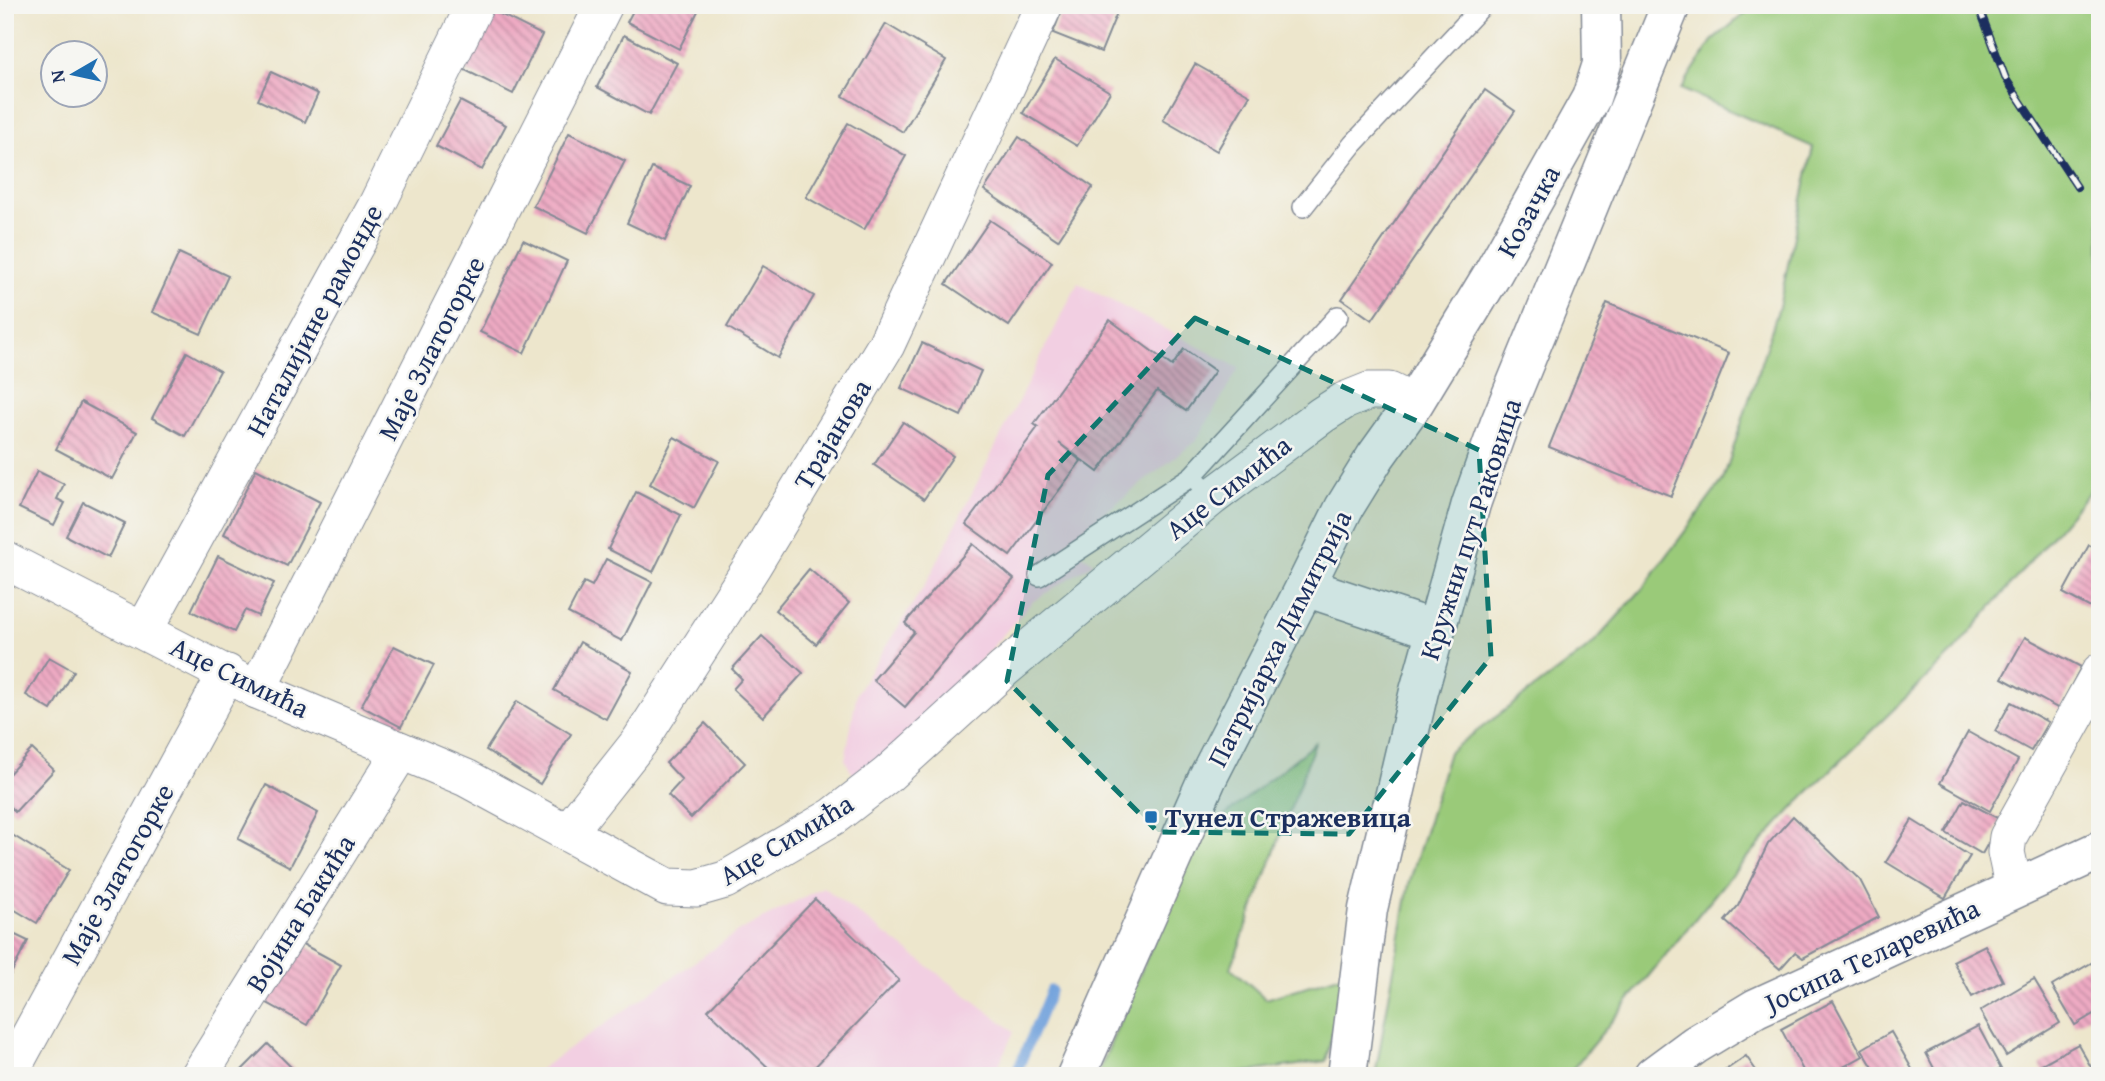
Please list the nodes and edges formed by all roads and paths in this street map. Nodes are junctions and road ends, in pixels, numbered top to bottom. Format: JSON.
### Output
{"nodes":[{"id":1,"x":475,"y":5,"type":"edge"},
{"id":2,"x":604,"y":5,"type":"edge"},
{"id":3,"x":1044,"y":5,"type":"edge"},
{"id":4,"x":1483,"y":5,"type":"edge"},
{"id":5,"x":1601,"y":5,"type":"edge"},
{"id":6,"x":1671,"y":5,"type":"edge"},
{"id":7,"x":1304,"y":207,"type":"dead end"},
{"id":8,"x":1338,"y":317,"type":"dead end"},
{"id":9,"x":1414,"y":403,"type":"junction"},
{"id":10,"x":1202,"y":486,"type":"junction"},
{"id":11,"x":5,"y":560,"type":"edge"},
{"id":12,"x":1039,"y":576,"type":"dead end"},
{"id":13,"x":1305,"y":587,"type":"junction"},
{"id":14,"x":144,"y":630,"type":"junction"},
{"id":15,"x":1435,"y":630,"type":"junction"},
{"id":16,"x":2100,"y":672,"type":"edge"},
{"id":17,"x":242,"y":681,"type":"junction"},
{"id":18,"x":401,"y":751,"type":"junction"},
{"id":19,"x":568,"y":832,"type":"junction"},
{"id":20,"x":2100,"y":850,"type":"edge"},
{"id":21,"x":2014,"y":889,"type":"junction"},
{"id":22,"x":8,"y":1076,"type":"edge"},
{"id":23,"x":199,"y":1076,"type":"edge"},
{"id":24,"x":1076,"y":1076,"type":"edge"},
{"id":25,"x":1347,"y":1076,"type":"edge"},
{"id":26,"x":1653,"y":1076,"type":"edge"}],
"edges":[{"from":1,"to":14,"type":"street","name":"Наталијине рамонде"},
{"from":2,"to":17,"type":"street","name":"Маје Златогорке"},
{"from":3,"to":19,"type":"street","name":"Трајанова"},
{"from":4,"to":7,"type":"lane"},
{"from":5,"to":9,"type":"main road","name":"Козачка"},
{"from":6,"to":15,"type":"main road","name":"Кружни пут Раковица"},
{"from":8,"to":10,"type":"lane"},
{"from":9,"to":10,"type":"street","name":"Аце Симића"},
{"from":9,"to":13,"type":"main road","name":"Патријарха Димитрија"},
{"from":10,"to":12,"type":"lane"},
{"from":10,"to":19,"type":"street","name":"Аце Симића"},
{"from":11,"to":14,"type":"street","name":"Аце Симића"},
{"from":13,"to":15,"type":"main road"},
{"from":13,"to":24,"type":"main road","name":"Патријарха Димитрија"},
{"from":14,"to":17,"type":"street","name":"Аце Симића"},
{"from":15,"to":25,"type":"main road","name":"Кружни пут Раковица"},
{"from":16,"to":21,"type":"street"},
{"from":17,"to":18,"type":"street","name":"Аце Симића"},
{"from":17,"to":22,"type":"street","name":"Маје Златогорке"},
{"from":18,"to":19,"type":"street","name":"Аце Симића"},
{"from":18,"to":23,"type":"street","name":"Војина Бакића"},
{"from":20,"to":21,"type":"main road","name":"Јосипа Теларевића"},
{"from":21,"to":26,"type":"main road","name":"Јосипа Теларевића"}]}
